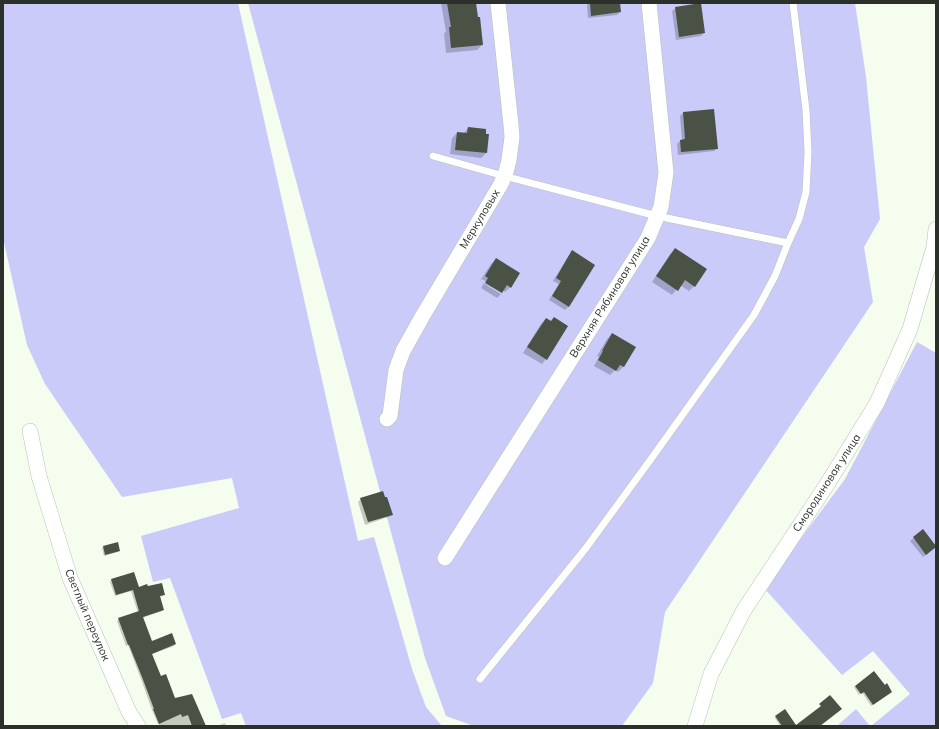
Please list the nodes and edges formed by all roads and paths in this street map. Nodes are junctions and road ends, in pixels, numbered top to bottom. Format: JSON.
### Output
{"nodes":[{"id":1,"x":498,"y":3,"type":"edge"},
{"id":2,"x":649,"y":3,"type":"edge"},
{"id":3,"x":793,"y":3,"type":"edge"},
{"id":4,"x":433,"y":156,"type":"dead end"},
{"id":5,"x":504,"y":176,"type":"junction"},
{"id":6,"x":657,"y":216,"type":"junction"},
{"id":7,"x":936,"y":229,"type":"edge"},
{"id":8,"x":788,"y":243,"type":"junction"},
{"id":9,"x":387,"y":419,"type":"dead end"},
{"id":10,"x":30,"y":431,"type":"dead end"},
{"id":11,"x":445,"y":558,"type":"dead end"},
{"id":12,"x":480,"y":679,"type":"dead end"},
{"id":13,"x":138,"y":726,"type":"edge"},
{"id":14,"x":695,"y":726,"type":"edge"}],
"edges":[{"from":1,"to":5,"type":"street","name":"Меркуловых"},
{"from":2,"to":6,"type":"street","name":"Верхняя Рябиновая улица"},
{"from":3,"to":8,"type":"lane"},
{"from":4,"to":5,"type":"lane"},
{"from":5,"to":6,"type":"lane"},
{"from":5,"to":9,"type":"street","name":"Меркуловых"},
{"from":6,"to":8,"type":"lane"},
{"from":6,"to":11,"type":"street","name":"Верхняя Рябиновая улица"},
{"from":7,"to":14,"type":"street","name":"Смородиновая улица"},
{"from":8,"to":12,"type":"lane"},
{"from":10,"to":13,"type":"street","name":"Светлый переулок"}]}
